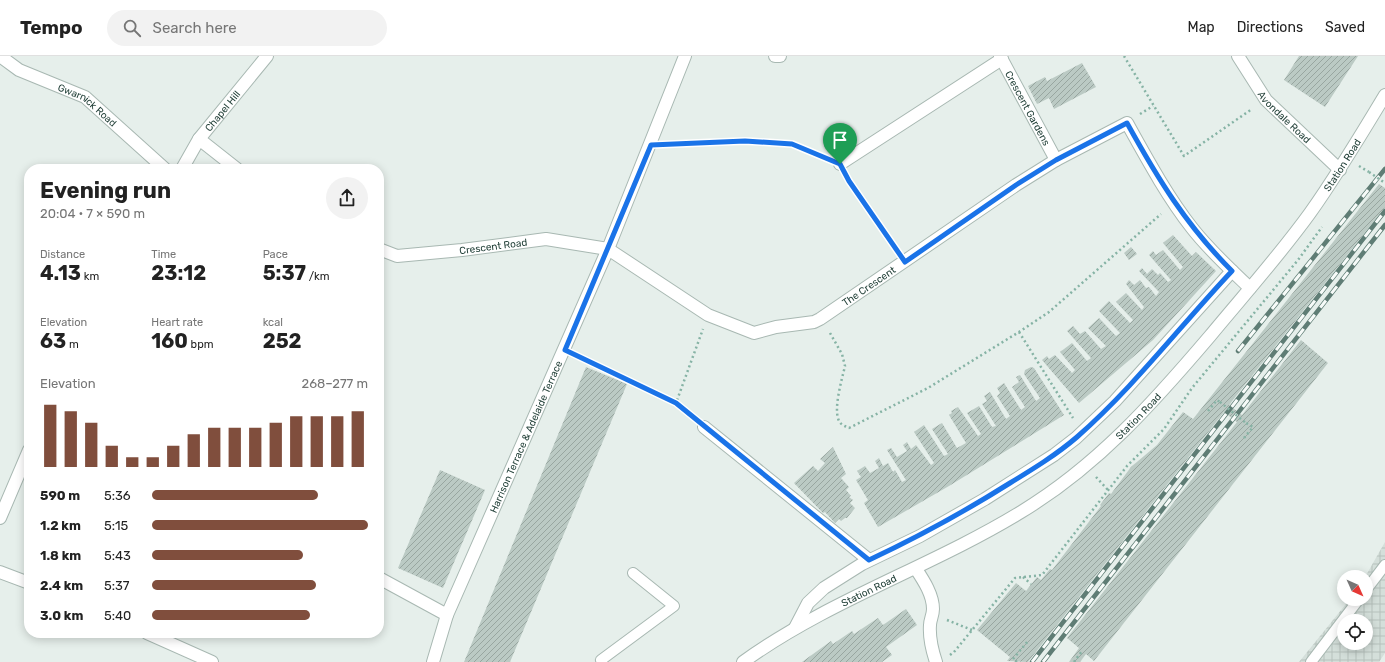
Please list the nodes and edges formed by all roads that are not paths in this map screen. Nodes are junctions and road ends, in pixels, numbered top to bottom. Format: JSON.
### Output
{"nodes":[{"id":1,"x":0,"y":56,"type":"edge"},
{"id":2,"x":267,"y":56,"type":"edge"},
{"id":3,"x":685,"y":56,"type":"edge"},
{"id":4,"x":775,"y":56,"type":"edge"},
{"id":5,"x":780,"y":56,"type":"edge"},
{"id":6,"x":1238,"y":56,"type":"edge"},
{"id":7,"x":1001,"y":58,"type":"edge"},
{"id":8,"x":1385,"y":95,"type":"edge"},
{"id":9,"x":199,"y":139,"type":"junction"},
{"id":10,"x":1056,"y":160,"type":"junction"},
{"id":11,"x":159,"y":164,"type":"edge"},
{"id":12,"x":185,"y":164,"type":"edge"},
{"id":13,"x":231,"y":164,"type":"edge"},
{"id":14,"x":840,"y":164,"type":"road end"},
{"id":15,"x":1340,"y":170,"type":"junction"},
{"id":16,"x":608,"y":249,"type":"junction"},
{"id":17,"x":384,"y":251,"type":"edge"},
{"id":18,"x":1232,"y":271,"type":"junction"},
{"id":19,"x":1250,"y":288,"type":"junction"},
{"id":20,"x":704,"y":427,"type":"road end"},
{"id":21,"x":24,"y":459,"type":"edge"},
{"id":22,"x":4,"y":495,"type":"edge"},
{"id":23,"x":0,"y":518,"type":"edge"},
{"id":24,"x":869,"y":560,"type":"junction"},
{"id":25,"x":1385,"y":565,"type":"edge"},
{"id":26,"x":916,"y":569,"type":"junction"},
{"id":27,"x":0,"y":572,"type":"edge"},
{"id":28,"x":633,"y":573,"type":"dead end"},
{"id":29,"x":24,"y":581,"type":"edge"},
{"id":30,"x":384,"y":581,"type":"edge"},
{"id":31,"x":1373,"y":581,"type":"edge"},
{"id":32,"x":1354,"y":606,"type":"edge"},
{"id":33,"x":447,"y":615,"type":"junction"},
{"id":34,"x":796,"y":628,"type":"junction"},
{"id":35,"x":158,"y":638,"type":"edge"},
{"id":36,"x":212,"y":662,"type":"edge"},
{"id":37,"x":432,"y":662,"type":"edge"},
{"id":38,"x":602,"y":662,"type":"edge"},
{"id":39,"x":743,"y":662,"type":"edge"},
{"id":40,"x":936,"y":662,"type":"edge"},
{"id":41,"x":1311,"y":662,"type":"edge"}],
"edges":[{"from":1,"to":11,"type":"street","name":"Gwarnick Road"},
{"from":2,"to":9,"type":"street","name":"Chapel Hill"},
{"from":3,"to":16,"type":"street","name":"Harrison Terrace & Adelaide Terrace"},
{"from":4,"to":5,"type":"street"},
{"from":6,"to":15,"type":"street","name":"Avondale Road"},
{"from":7,"to":10,"type":"street","name":"Crescent Gardens"},
{"from":7,"to":14,"type":"street"},
{"from":8,"to":15,"type":"street","name":"Station Road"},
{"from":9,"to":12,"type":"street","name":"Chapel Hill"},
{"from":9,"to":13,"type":"street"},
{"from":10,"to":16,"type":"street","name":"The Crescent"},
{"from":10,"to":18,"type":"street","name":"The Crescent"},
{"from":15,"to":19,"type":"street","name":"Station Road"},
{"from":16,"to":17,"type":"street","name":"Crescent Road"},
{"from":16,"to":33,"type":"street","name":"Harrison Terrace & Adelaide Terrace"},
{"from":18,"to":19,"type":"street","name":"The Crescent"},
{"from":18,"to":24,"type":"street"},
{"from":19,"to":26,"type":"street","name":"Station Road"},
{"from":20,"to":24,"type":"street"},
{"from":21,"to":22,"type":"street"},
{"from":22,"to":23,"type":"street"},
{"from":24,"to":34,"type":"street"},
{"from":25,"to":31,"type":"lane"},
{"from":26,"to":34,"type":"street","name":"Station Road"},
{"from":26,"to":40,"type":"street"},
{"from":27,"to":29,"type":"street"},
{"from":28,"to":38,"type":"lane"},
{"from":30,"to":33,"type":"street"},
{"from":32,"to":41,"type":"lane"},
{"from":33,"to":37,"type":"street","name":"Harrison Terrace & Adelaide Terrace"},
{"from":34,"to":39,"type":"street","name":"Station Road"},
{"from":35,"to":36,"type":"street"}]}
